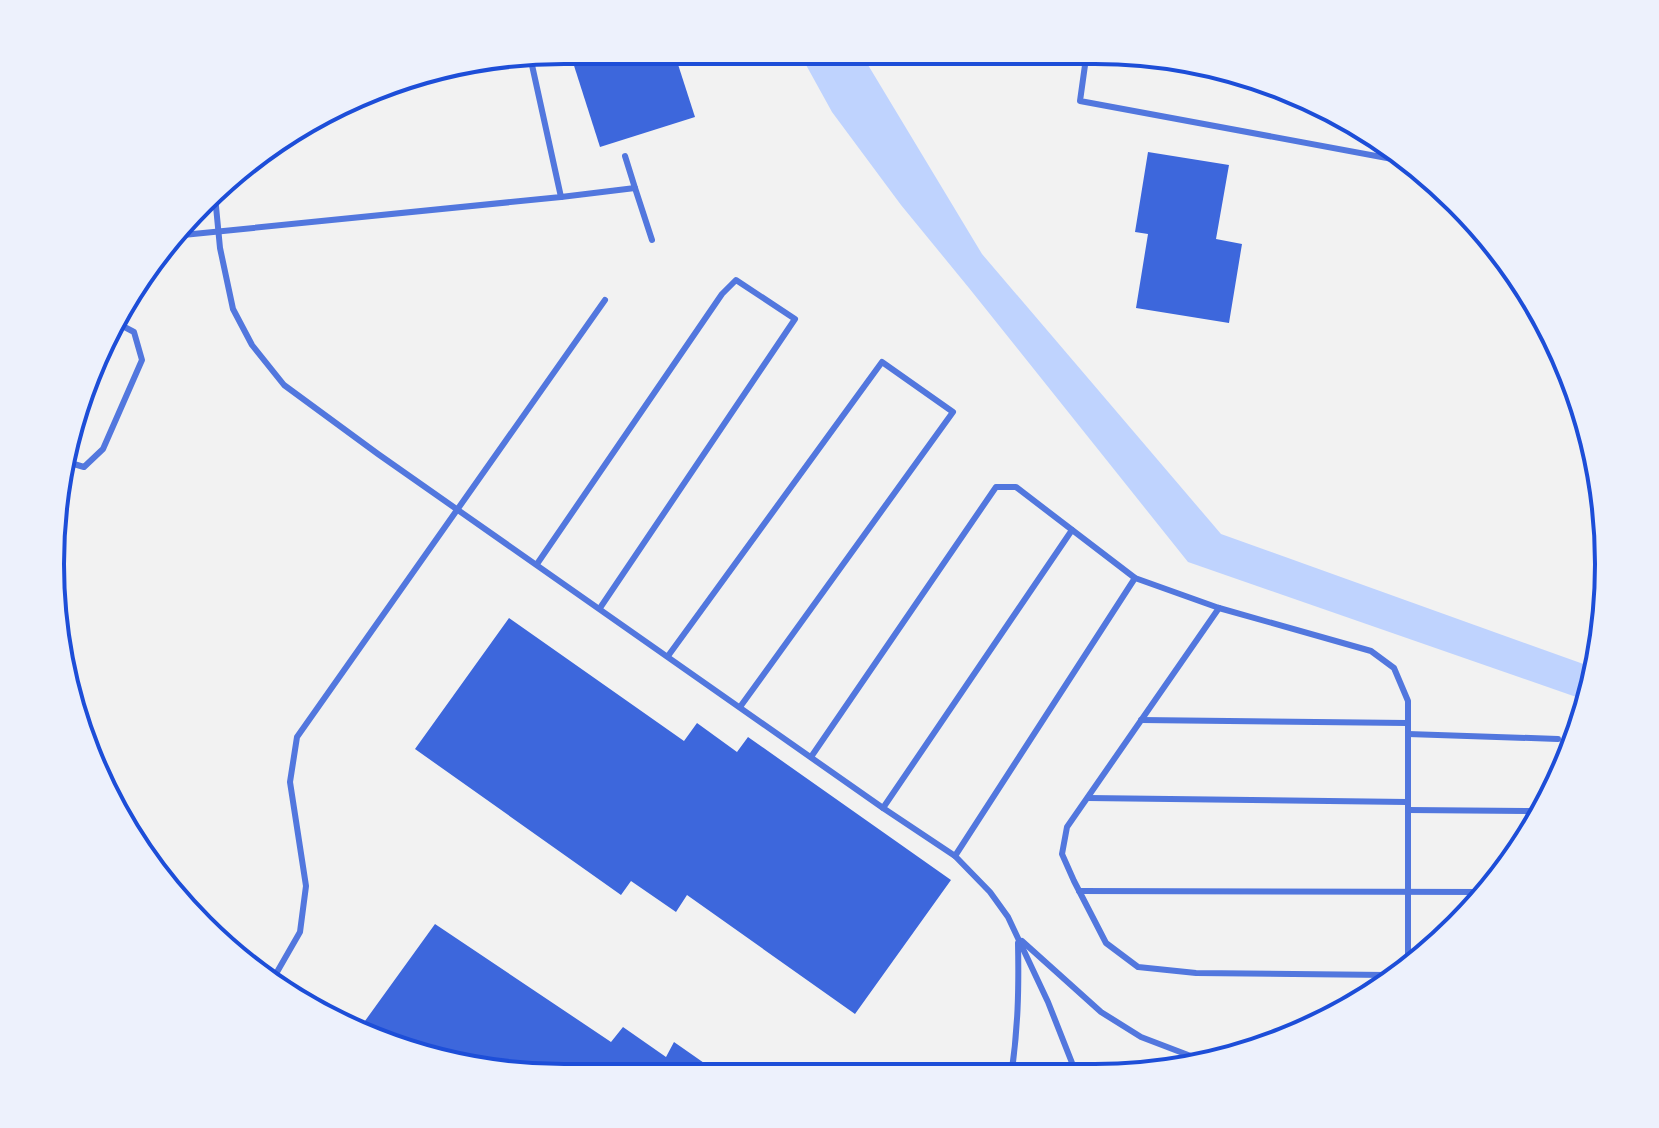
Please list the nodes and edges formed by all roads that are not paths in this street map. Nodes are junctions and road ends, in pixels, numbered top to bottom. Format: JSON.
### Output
{"nodes":[{"id":1,"x":1085,"y":64,"type":"edge"},
{"id":2,"x":532,"y":65,"type":"edge"},
{"id":3,"x":625,"y":156,"type":"dead end"},
{"id":4,"x":1387,"y":158,"type":"edge"},
{"id":5,"x":635,"y":188,"type":"junction"},
{"id":6,"x":561,"y":197,"type":"junction"},
{"id":7,"x":216,"y":205,"type":"edge"},
{"id":8,"x":218,"y":231,"type":"junction"},
{"id":9,"x":188,"y":234,"type":"edge"},
{"id":10,"x":652,"y":240,"type":"dead end"},
{"id":11,"x":605,"y":300,"type":"dead end"},
{"id":12,"x":124,"y":327,"type":"edge"},
{"id":13,"x":74,"y":464,"type":"edge"},
{"id":14,"x":458,"y":509,"type":"junction"},
{"id":15,"x":1072,"y":530,"type":"junction"},
{"id":16,"x":537,"y":564,"type":"junction"},
{"id":17,"x":1135,"y":578,"type":"junction"},
{"id":18,"x":600,"y":608,"type":"junction"},
{"id":19,"x":1219,"y":608,"type":"junction"},
{"id":20,"x":668,"y":656,"type":"junction"},
{"id":21,"x":740,"y":707,"type":"junction"},
{"id":22,"x":1141,"y":720,"type":"junction"},
{"id":23,"x":1407,"y":723,"type":"junction"},
{"id":24,"x":1408,"y":734,"type":"junction"},
{"id":25,"x":1558,"y":739,"type":"dead end"},
{"id":26,"x":811,"y":757,"type":"junction"},
{"id":27,"x":1088,"y":798,"type":"junction"},
{"id":28,"x":1408,"y":806,"type":"junction"},
{"id":29,"x":883,"y":808,"type":"junction"},
{"id":30,"x":1530,"y":811,"type":"edge"},
{"id":31,"x":955,"y":856,"type":"junction"},
{"id":32,"x":1079,"y":891,"type":"junction"},
{"id":33,"x":1408,"y":891,"type":"junction"},
{"id":34,"x":1473,"y":892,"type":"edge"},
{"id":35,"x":1018,"y":937,"type":"junction"},
{"id":36,"x":1408,"y":954,"type":"edge"},
{"id":37,"x":276,"y":973,"type":"edge"},
{"id":38,"x":1380,"y":975,"type":"edge"},
{"id":39,"x":1188,"y":1055,"type":"edge"},
{"id":40,"x":1013,"y":1064,"type":"edge"},
{"id":41,"x":1072,"y":1064,"type":"edge"}],
"edges":[{"from":1,"to":4,"type":"lane"},
{"from":2,"to":6,"type":"lane"},
{"from":3,"to":5,"type":"lane"},
{"from":5,"to":6,"type":"lane"},
{"from":5,"to":10,"type":"lane"},
{"from":6,"to":8,"type":"lane"},
{"from":7,"to":8,"type":"lane"},
{"from":8,"to":9,"type":"lane"},
{"from":8,"to":14,"type":"lane"},
{"from":11,"to":14,"type":"lane"},
{"from":12,"to":13,"type":"lane"},
{"from":14,"to":16,"type":"lane"},
{"from":14,"to":37,"type":"lane"},
{"from":15,"to":17,"type":"lane"},
{"from":15,"to":26,"type":"lane"},
{"from":15,"to":29,"type":"lane"},
{"from":16,"to":18,"type":"lane"},
{"from":16,"to":18,"type":"lane"},
{"from":17,"to":19,"type":"lane"},
{"from":17,"to":31,"type":"lane"},
{"from":18,"to":20,"type":"lane"},
{"from":19,"to":22,"type":"lane"},
{"from":19,"to":23,"type":"lane"},
{"from":20,"to":21,"type":"lane"},
{"from":20,"to":21,"type":"lane"},
{"from":21,"to":26,"type":"lane"},
{"from":22,"to":23,"type":"lane"},
{"from":22,"to":27,"type":"lane"},
{"from":23,"to":24,"type":"lane"},
{"from":24,"to":25,"type":"lane"},
{"from":24,"to":28,"type":"lane"},
{"from":26,"to":29,"type":"lane"},
{"from":27,"to":28,"type":"lane"},
{"from":27,"to":32,"type":"lane"},
{"from":28,"to":30,"type":"lane"},
{"from":28,"to":33,"type":"lane"},
{"from":29,"to":31,"type":"lane"},
{"from":31,"to":35,"type":"lane"},
{"from":32,"to":33,"type":"lane"},
{"from":32,"to":38,"type":"lane"},
{"from":33,"to":34,"type":"lane"},
{"from":33,"to":36,"type":"lane"},
{"from":35,"to":39,"type":"lane"},
{"from":35,"to":40,"type":"lane"},
{"from":35,"to":41,"type":"lane"}]}
